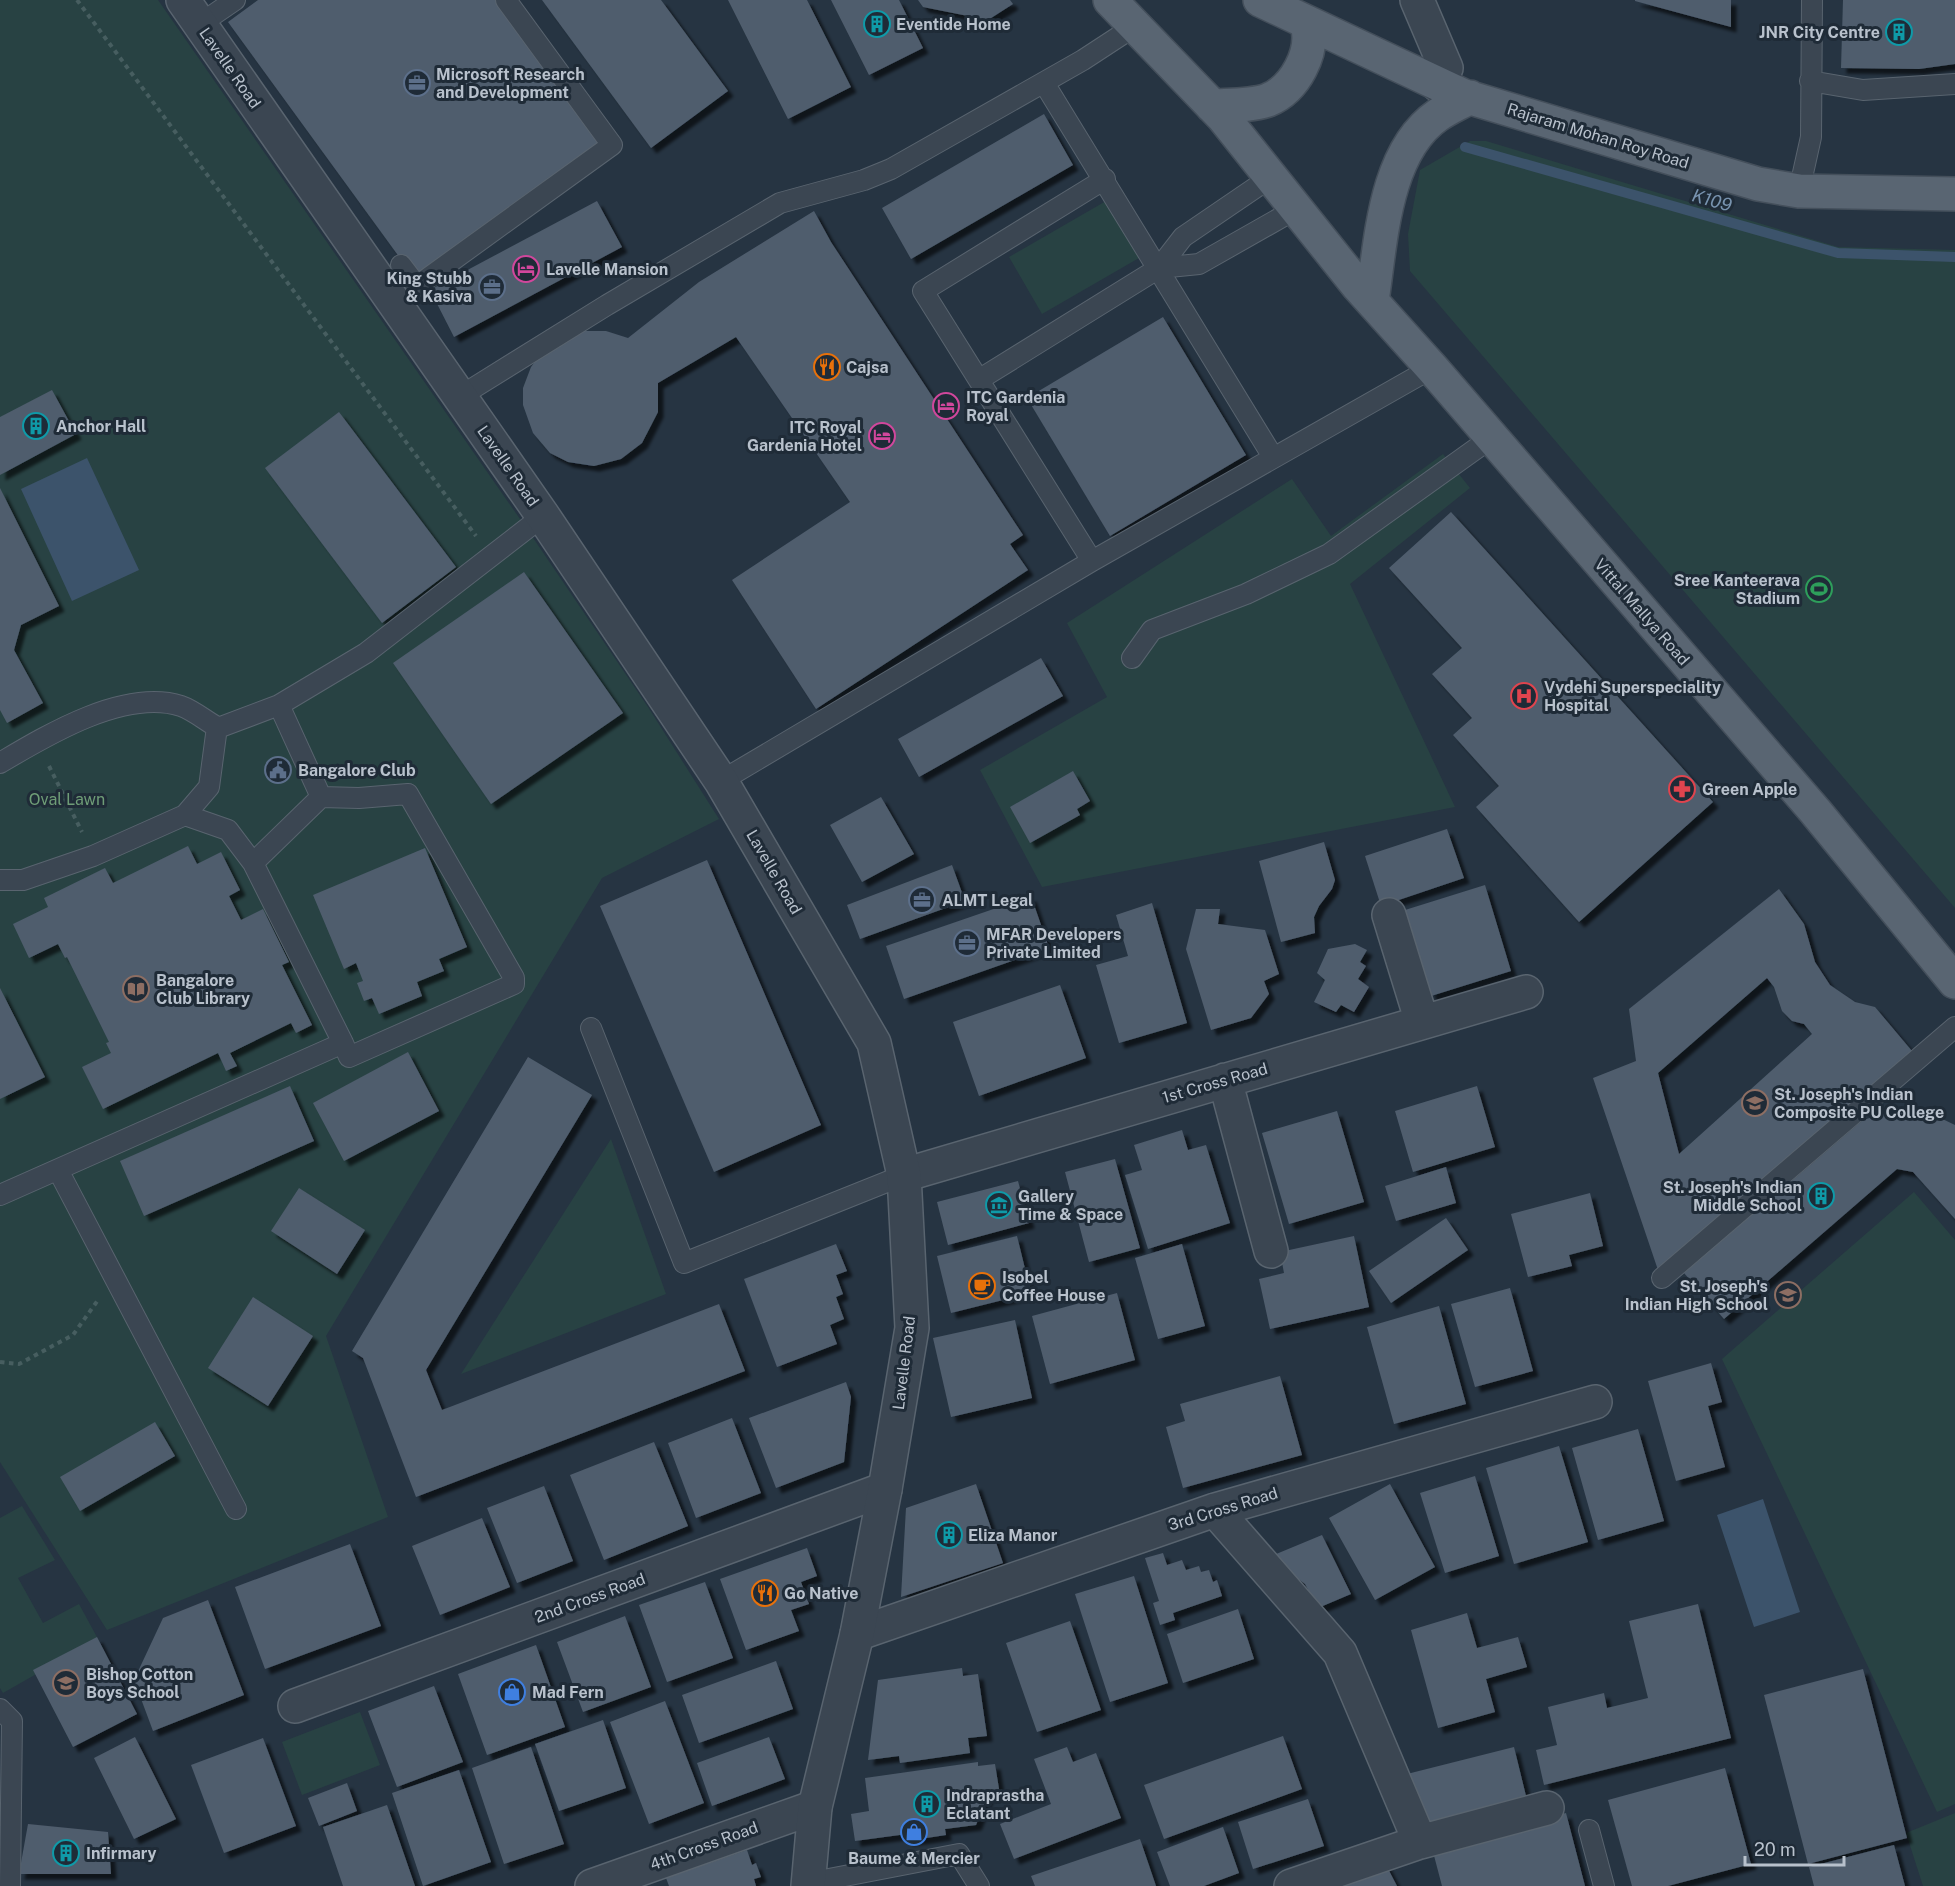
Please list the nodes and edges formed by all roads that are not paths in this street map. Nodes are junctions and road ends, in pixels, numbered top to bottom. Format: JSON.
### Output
{"nodes":[{"id":1,"x":235,"y":0,"type":"edge"},
{"id":2,"x":506,"y":0,"type":"edge"},
{"id":3,"x":1110,"y":0,"type":"edge"},
{"id":4,"x":1260,"y":0,"type":"edge"},
{"id":5,"x":1418,"y":0,"type":"edge"},
{"id":6,"x":1812,"y":0,"type":"edge"},
{"id":7,"x":191,"y":12,"type":"edge"},
{"id":8,"x":1307,"y":24,"type":"junction"},
{"id":9,"x":1135,"y":26,"type":"junction"},
{"id":10,"x":1810,"y":81,"type":"junction"},
{"id":11,"x":1044,"y":83,"type":"junction"},
{"id":12,"x":1955,"y":84,"type":"edge"},
{"id":13,"x":1438,"y":86,"type":"junction"},
{"id":14,"x":1470,"y":97,"type":"junction"},
{"id":15,"x":1212,"y":106,"type":"junction"},
{"id":16,"x":1271,"y":177,"type":"junction"},
{"id":17,"x":1105,"y":179,"type":"junction"},
{"id":18,"x":1799,"y":191,"type":"junction"},
{"id":19,"x":1955,"y":194,"type":"edge"},
{"id":20,"x":1296,"y":209,"type":"junction"},
{"id":21,"x":1159,"y":268,"type":"junction"},
{"id":22,"x":399,"y":278,"type":"junction"},
{"id":23,"x":1365,"y":294,"type":"junction"},
{"id":24,"x":1432,"y":368,"type":"junction"},
{"id":25,"x":980,"y":379,"type":"junction"},
{"id":26,"x":459,"y":397,"type":"junction"},
{"id":27,"x":1491,"y":438,"type":"junction"},
{"id":28,"x":1273,"y":457,"type":"junction"},
{"id":29,"x":543,"y":516,"type":"junction"},
{"id":30,"x":1092,"y":561,"type":"junction"},
{"id":31,"x":1132,"y":658,"type":"dead end"},
{"id":32,"x":279,"y":705,"type":"junction"},
{"id":33,"x":218,"y":728,"type":"dead end"},
{"id":34,"x":0,"y":763,"type":"edge"},
{"id":35,"x":721,"y":781,"type":"junction"},
{"id":36,"x":321,"y":796,"type":"junction"},
{"id":37,"x":185,"y":815,"type":"junction"},
{"id":38,"x":253,"y":863,"type":"junction"},
{"id":39,"x":0,"y":880,"type":"edge"},
{"id":40,"x":1389,"y":915,"type":"dead end"},
{"id":41,"x":1955,"y":982,"type":"edge"},
{"id":42,"x":1526,"y":992,"type":"dead end"},
{"id":43,"x":1422,"y":1022,"type":"junction"},
{"id":44,"x":1955,"y":1027,"type":"edge"},
{"id":45,"x":591,"y":1028,"type":"dead end"},
{"id":46,"x":343,"y":1043,"type":"junction"},
{"id":47,"x":1225,"y":1080,"type":"junction"},
{"id":48,"x":57,"y":1170,"type":"junction"},
{"id":49,"x":904,"y":1175,"type":"junction"},
{"id":50,"x":0,"y":1195,"type":"edge"},
{"id":51,"x":1271,"y":1251,"type":"dead end"},
{"id":52,"x":1662,"y":1278,"type":"dead end"},
{"id":53,"x":1595,"y":1402,"type":"dead end"},
{"id":54,"x":885,"y":1489,"type":"junction"},
{"id":55,"x":236,"y":1509,"type":"dead end"},
{"id":56,"x":1215,"y":1510,"type":"junction"},
{"id":57,"x":857,"y":1634,"type":"junction"},
{"id":58,"x":296,"y":1706,"type":"dead end"},
{"id":59,"x":0,"y":1709,"type":"edge"},
{"id":60,"x":815,"y":1807,"type":"junction"},
{"id":61,"x":1547,"y":1808,"type":"dead end"},
{"id":62,"x":1589,"y":1830,"type":"dead end"},
{"id":63,"x":1420,"y":1842,"type":"junction"},
{"id":64,"x":808,"y":1884,"type":"edge"},
{"id":65,"x":10,"y":1886,"type":"edge"},
{"id":66,"x":592,"y":1886,"type":"edge"},
{"id":67,"x":979,"y":1886,"type":"edge"},
{"id":68,"x":1291,"y":1886,"type":"edge"},
{"id":69,"x":1604,"y":1886,"type":"edge"}],
"edges":[{"from":1,"to":7,"type":"lane"},
{"from":2,"to":22,"type":"lane"},
{"from":3,"to":9,"type":"main road"},
{"from":4,"to":8,"type":"main road","name":"Rajaram Mohan Roy Road"},
{"from":5,"to":13,"type":"street"},
{"from":6,"to":10,"type":"lane"},
{"from":7,"to":22,"type":"street","name":"Lavelle Road"},
{"from":8,"to":13,"type":"main road","name":"Rajaram Mohan Roy Road"},
{"from":8,"to":15,"type":"main road"},
{"from":9,"to":11,"type":"lane"},
{"from":9,"to":15,"type":"main road"},
{"from":10,"to":12,"type":"lane"},
{"from":10,"to":18,"type":"lane"},
{"from":11,"to":17,"type":"lane"},
{"from":11,"to":26,"type":"lane"},
{"from":13,"to":14,"type":"main road","name":"Rajaram Mohan Roy Road"},
{"from":13,"to":23,"type":"main road"},
{"from":14,"to":18,"type":"main road","name":"Rajaram Mohan Roy Road"},
{"from":14,"to":23,"type":"main road"},
{"from":15,"to":16,"type":"main road"},
{"from":16,"to":20,"type":"main road"},
{"from":16,"to":21,"type":"lane"},
{"from":17,"to":21,"type":"lane"},
{"from":17,"to":25,"type":"lane"},
{"from":18,"to":19,"type":"main road","name":"Rajaram Mohan Roy Road"},
{"from":20,"to":21,"type":"lane"},
{"from":20,"to":23,"type":"main road"},
{"from":21,"to":25,"type":"lane"},
{"from":21,"to":28,"type":"lane"},
{"from":22,"to":26,"type":"street","name":"Lavelle Road"},
{"from":23,"to":24,"type":"main road","name":"Vittal Mallya Road"},
{"from":24,"to":27,"type":"main road","name":"Vittal Mallya Road"},
{"from":24,"to":28,"type":"lane"},
{"from":25,"to":30,"type":"lane"},
{"from":26,"to":29,"type":"street","name":"Lavelle Road"},
{"from":27,"to":31,"type":"lane"},
{"from":27,"to":41,"type":"main road","name":"Vittal Mallya Road"},
{"from":28,"to":30,"type":"lane"},
{"from":29,"to":32,"type":"lane"},
{"from":29,"to":35,"type":"street","name":"Lavelle Road"},
{"from":30,"to":35,"type":"lane"},
{"from":32,"to":33,"type":"lane"},
{"from":32,"to":36,"type":"lane"},
{"from":34,"to":37,"type":"lane"},
{"from":35,"to":49,"type":"street","name":"Lavelle Road"},
{"from":36,"to":38,"type":"lane"},
{"from":36,"to":46,"type":"lane"},
{"from":37,"to":38,"type":"lane"},
{"from":37,"to":39,"type":"lane"},
{"from":38,"to":46,"type":"lane"},
{"from":40,"to":43,"type":"street"},
{"from":42,"to":43,"type":"street","name":"1st Cross Road"},
{"from":43,"to":47,"type":"street","name":"1st Cross Road"},
{"from":44,"to":52,"type":"lane"},
{"from":45,"to":49,"type":"lane"},
{"from":46,"to":48,"type":"lane"},
{"from":47,"to":49,"type":"street","name":"1st Cross Road"},
{"from":47,"to":51,"type":"street"},
{"from":48,"to":50,"type":"lane"},
{"from":48,"to":55,"type":"lane"},
{"from":49,"to":54,"type":"street","name":"Lavelle Road"},
{"from":53,"to":56,"type":"street","name":"3rd Cross Road"},
{"from":54,"to":57,"type":"street","name":"Lavelle Road"},
{"from":54,"to":58,"type":"street","name":"2nd Cross Road"},
{"from":56,"to":57,"type":"street","name":"3rd Cross Road"},
{"from":56,"to":63,"type":"street"},
{"from":57,"to":60,"type":"street","name":"Lavelle Road"},
{"from":59,"to":65,"type":"lane"},
{"from":60,"to":64,"type":"street","name":"Lavelle Road"},
{"from":60,"to":66,"type":"street","name":"4th Cross Road"},
{"from":61,"to":63,"type":"street"},
{"from":62,"to":69,"type":"lane"},
{"from":63,"to":68,"type":"street"},
{"from":64,"to":67,"type":"lane"}]}
